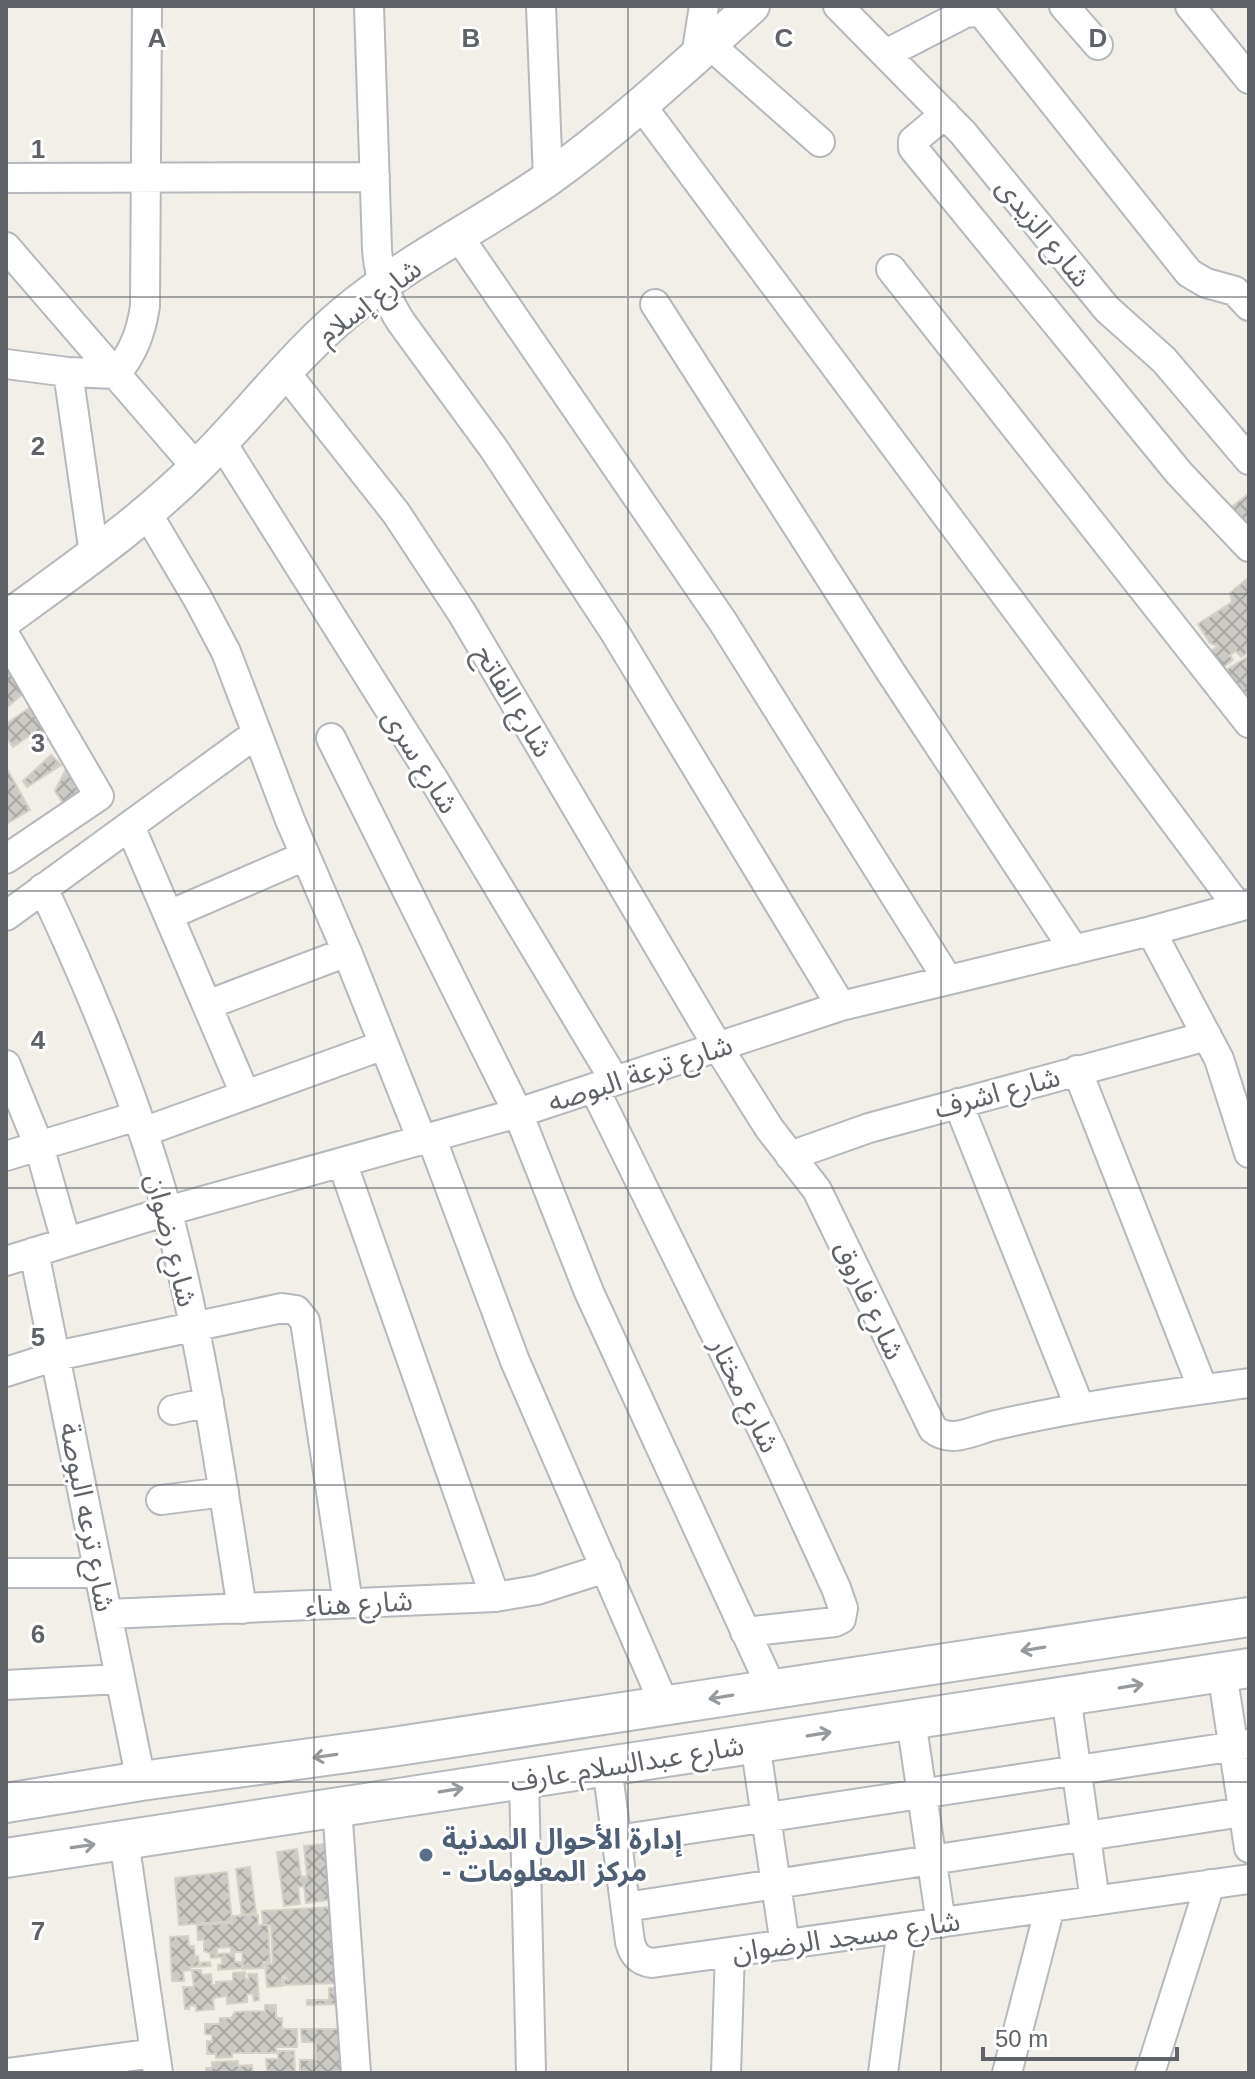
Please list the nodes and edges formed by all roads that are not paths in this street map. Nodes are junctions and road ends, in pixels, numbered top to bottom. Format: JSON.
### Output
{"nodes":[{"id":1,"x":147,"y":6,"type":"edge"},
{"id":2,"x":369,"y":6,"type":"edge"},
{"id":3,"x":541,"y":6,"type":"edge"},
{"id":4,"x":704,"y":6,"type":"edge"},
{"id":5,"x":752,"y":6,"type":"edge"},
{"id":6,"x":838,"y":6,"type":"edge"},
{"id":7,"x":1064,"y":6,"type":"edge"},
{"id":8,"x":1190,"y":6,"type":"edge"},
{"id":9,"x":1098,"y":45,"type":"dead end"},
{"id":10,"x":703,"y":50,"type":"junction"},
{"id":11,"x":886,"y":54,"type":"junction"},
{"id":12,"x":1249,"y":79,"type":"edge"},
{"id":13,"x":641,"y":105,"type":"junction"},
{"id":14,"x":945,"y":114,"type":"junction"},
{"id":15,"x":820,"y":142,"type":"dead end"},
{"id":16,"x":375,"y":177,"type":"junction"},
{"id":17,"x":6,"y":178,"type":"edge"},
{"id":18,"x":146,"y":178,"type":"junction"},
{"id":19,"x":548,"y":178,"type":"junction"},
{"id":20,"x":459,"y":237,"type":"junction"},
{"id":21,"x":6,"y":247,"type":"edge"},
{"id":22,"x":891,"y":269,"type":"dead end"},
{"id":23,"x":382,"y":285,"type":"junction"},
{"id":24,"x":655,"y":304,"type":"dead end"},
{"id":25,"x":1249,"y":306,"type":"edge"},
{"id":26,"x":6,"y":364,"type":"edge"},
{"id":27,"x":68,"y":372,"type":"junction"},
{"id":28,"x":285,"y":372,"type":"junction"},
{"id":29,"x":116,"y":374,"type":"junction"},
{"id":30,"x":222,"y":443,"type":"junction"},
{"id":31,"x":1249,"y":460,"type":"edge"},
{"id":32,"x":197,"y":468,"type":"junction"},
{"id":33,"x":147,"y":513,"type":"junction"},
{"id":34,"x":1249,"y":547,"type":"edge"},
{"id":35,"x":94,"y":554,"type":"junction"},
{"id":36,"x":6,"y":619,"type":"edge"},
{"id":37,"x":6,"y":637,"type":"edge"},
{"id":38,"x":1249,"y":723,"type":"edge"},
{"id":39,"x":257,"y":733,"type":"junction"},
{"id":40,"x":331,"y":738,"type":"dead end"},
{"id":41,"x":130,"y":826,"type":"junction"},
{"id":42,"x":305,"y":856,"type":"junction"},
{"id":43,"x":6,"y":859,"type":"edge"},
{"id":44,"x":43,"y":888,"type":"junction"},
{"id":45,"x":1244,"y":906,"type":"edge"},
{"id":46,"x":169,"y":915,"type":"junction"},
{"id":47,"x":6,"y":916,"type":"edge"},
{"id":48,"x":1151,"y":931,"type":"junction"},
{"id":49,"x":1074,"y":950,"type":"junction"},
{"id":50,"x":347,"y":952,"type":"junction"},
{"id":51,"x":948,"y":980,"type":"junction"},
{"id":52,"x":207,"y":1005,"type":"junction"},
{"id":53,"x":841,"y":1006,"type":"junction"},
{"id":54,"x":1207,"y":1036,"type":"junction"},
{"id":55,"x":384,"y":1045,"type":"junction"},
{"id":56,"x":718,"y":1047,"type":"junction"},
{"id":57,"x":6,"y":1065,"type":"edge"},
{"id":58,"x":1077,"y":1070,"type":"junction"},
{"id":59,"x":604,"y":1084,"type":"junction"},
{"id":60,"x":245,"y":1094,"type":"junction"},
{"id":61,"x":958,"y":1103,"type":"junction"},
{"id":62,"x":518,"y":1113,"type":"junction"},
{"id":63,"x":140,"y":1124,"type":"junction"},
{"id":64,"x":426,"y":1139,"type":"junction"},
{"id":65,"x":39,"y":1146,"type":"junction"},
{"id":66,"x":1249,"y":1153,"type":"edge"},
{"id":67,"x":6,"y":1156,"type":"edge"},
{"id":68,"x":790,"y":1156,"type":"junction"},
{"id":69,"x":342,"y":1162,"type":"junction"},
{"id":70,"x":167,"y":1211,"type":"junction"},
{"id":71,"x":66,"y":1241,"type":"junction"},
{"id":72,"x":34,"y":1252,"type":"junction"},
{"id":73,"x":6,"y":1261,"type":"edge"},
{"id":74,"x":194,"y":1327,"type":"junction"},
{"id":75,"x":56,"y":1356,"type":"junction"},
{"id":76,"x":6,"y":1372,"type":"edge"},
{"id":77,"x":1249,"y":1383,"type":"edge"},
{"id":78,"x":1203,"y":1389,"type":"junction"},
{"id":79,"x":209,"y":1402,"type":"junction"},
{"id":80,"x":1080,"y":1408,"type":"junction"},
{"id":81,"x":173,"y":1410,"type":"dead end"},
{"id":82,"x":224,"y":1492,"type":"junction"},
{"id":83,"x":161,"y":1500,"type":"dead end"},
{"id":84,"x":606,"y":1568,"type":"junction"},
{"id":85,"x":6,"y":1573,"type":"edge"},
{"id":86,"x":99,"y":1573,"type":"junction"},
{"id":87,"x":495,"y":1597,"type":"junction"},
{"id":88,"x":348,"y":1603,"type":"junction"},
{"id":89,"x":242,"y":1609,"type":"junction"},
{"id":90,"x":108,"y":1614,"type":"junction"},
{"id":91,"x":1249,"y":1617,"type":"edge"},
{"id":92,"x":745,"y":1632,"type":"junction"},
{"id":93,"x":1236,"y":1670,"type":"edge"},
{"id":94,"x":120,"y":1679,"type":"junction"},
{"id":95,"x":6,"y":1685,"type":"edge"},
{"id":96,"x":772,"y":1689,"type":"junction"},
{"id":97,"x":1066,"y":1696,"type":"junction"},
{"id":98,"x":665,"y":1706,"type":"junction"},
{"id":99,"x":911,"y":1720,"type":"junction"},
{"id":100,"x":484,"y":1733,"type":"junction"},
{"id":101,"x":755,"y":1743,"type":"junction"},
{"id":102,"x":1241,"y":1745,"type":"edge"},
{"id":103,"x":392,"y":1747,"type":"junction"},
{"id":104,"x":607,"y":1766,"type":"junction"},
{"id":105,"x":1076,"y":1770,"type":"junction"},
{"id":106,"x":514,"y":1780,"type":"junction"},
{"id":107,"x":141,"y":1781,"type":"junction"},
{"id":108,"x":923,"y":1794,"type":"junction"},
{"id":109,"x":393,"y":1799,"type":"junction"},
{"id":110,"x":6,"y":1803,"type":"edge"},
{"id":111,"x":337,"y":1807,"type":"junction"},
{"id":112,"x":1246,"y":1812,"type":"edge"},
{"id":113,"x":766,"y":1817,"type":"junction"},
{"id":114,"x":1086,"y":1836,"type":"junction"},
{"id":115,"x":124,"y":1840,"type":"junction"},
{"id":116,"x":617,"y":1840,"type":"junction"},
{"id":117,"x":1249,"y":1848,"type":"edge"},
{"id":118,"x":6,"y":1858,"type":"edge"},
{"id":119,"x":932,"y":1860,"type":"junction"},
{"id":120,"x":1249,"y":1879,"type":"edge"},
{"id":121,"x":776,"y":1884,"type":"junction"},
{"id":122,"x":1210,"y":1884,"type":"junction"},
{"id":123,"x":1095,"y":1901,"type":"junction"},
{"id":124,"x":626,"y":1907,"type":"junction"},
{"id":125,"x":1050,"y":1907,"type":"junction"},
{"id":126,"x":941,"y":1923,"type":"junction"},
{"id":127,"x":902,"y":1928,"type":"junction"},
{"id":128,"x":785,"y":1945,"type":"junction"},
{"id":129,"x":730,"y":1952,"type":"junction"},
{"id":130,"x":157,"y":2063,"type":"edge"},
{"id":131,"x":7,"y":2073,"type":"edge"},
{"id":132,"x":356,"y":2073,"type":"edge"},
{"id":133,"x":531,"y":2073,"type":"edge"},
{"id":134,"x":726,"y":2073,"type":"edge"},
{"id":135,"x":883,"y":2073,"type":"edge"},
{"id":136,"x":1007,"y":2073,"type":"edge"},
{"id":137,"x":1150,"y":2073,"type":"edge"}],
"edges":[{"from":1,"to":18,"type":"street"},
{"from":2,"to":16,"type":"street"},
{"from":3,"to":19,"type":"street"},
{"from":4,"to":10,"type":"street"},
{"from":5,"to":10,"type":"street","name":"شارع إسلام"},
{"from":6,"to":11,"type":"street","name":"شارع الزيدى"},
{"from":7,"to":9,"type":"street"},
{"from":8,"to":12,"type":"street"},
{"from":10,"to":13,"type":"street","name":"شارع إسلام"},
{"from":10,"to":15,"type":"street"},
{"from":11,"to":14,"type":"street","name":"شارع الزيدى"},
{"from":11,"to":25,"type":"street"},
{"from":13,"to":19,"type":"street","name":"شارع إسلام"},
{"from":13,"to":45,"type":"street"},
{"from":14,"to":31,"type":"street","name":"شارع الزيدى"},
{"from":14,"to":34,"type":"street"},
{"from":16,"to":18,"type":"street"},
{"from":16,"to":23,"type":"street"},
{"from":17,"to":18,"type":"street"},
{"from":18,"to":29,"type":"street"},
{"from":19,"to":20,"type":"street","name":"شارع إسلام"},
{"from":20,"to":23,"type":"street","name":"شارع إسلام"},
{"from":20,"to":51,"type":"street"},
{"from":21,"to":29,"type":"street"},
{"from":22,"to":38,"type":"street"},
{"from":23,"to":28,"type":"street","name":"شارع إسلام"},
{"from":23,"to":53,"type":"street"},
{"from":24,"to":49,"type":"street"},
{"from":26,"to":27,"type":"street"},
{"from":27,"to":29,"type":"street"},
{"from":27,"to":35,"type":"street"},
{"from":28,"to":30,"type":"street","name":"شارع إسلام"},
{"from":28,"to":56,"type":"street","name":"شارع الفاتح"},
{"from":29,"to":32,"type":"street"},
{"from":30,"to":32,"type":"street","name":"شارع إسلام"},
{"from":30,"to":59,"type":"street","name":"شارع سرى"},
{"from":32,"to":33,"type":"street","name":"شارع إسلام"},
{"from":33,"to":35,"type":"street","name":"شارع إسلام"},
{"from":33,"to":39,"type":"street"},
{"from":35,"to":36,"type":"street","name":"شارع إسلام"},
{"from":37,"to":43,"type":"street"},
{"from":39,"to":41,"type":"street"},
{"from":39,"to":42,"type":"street"},
{"from":40,"to":62,"type":"street"},
{"from":41,"to":44,"type":"street"},
{"from":41,"to":46,"type":"street"},
{"from":42,"to":46,"type":"street"},
{"from":42,"to":50,"type":"street"},
{"from":44,"to":47,"type":"street"},
{"from":44,"to":63,"type":"street","name":"شارع رضوان"},
{"from":45,"to":48,"type":"street","name":"شارع ترعة البوصه"},
{"from":46,"to":52,"type":"street"},
{"from":48,"to":49,"type":"street","name":"شارع ترعة البوصه"},
{"from":48,"to":54,"type":"street"},
{"from":49,"to":51,"type":"street","name":"شارع ترعة البوصه"},
{"from":50,"to":52,"type":"street"},
{"from":50,"to":55,"type":"street"},
{"from":51,"to":53,"type":"street","name":"شارع ترعة البوصه"},
{"from":52,"to":60,"type":"street"},
{"from":53,"to":56,"type":"street","name":"شارع ترعة البوصه"},
{"from":54,"to":58,"type":"street","name":"شارع اشرف"},
{"from":54,"to":66,"type":"street"},
{"from":55,"to":60,"type":"street"},
{"from":55,"to":64,"type":"street"},
{"from":56,"to":59,"type":"street","name":"شارع ترعة البوصه"},
{"from":56,"to":68,"type":"street","name":"شارع فاروق"},
{"from":57,"to":65,"type":"street"},
{"from":58,"to":61,"type":"street","name":"شارع اشرف"},
{"from":58,"to":78,"type":"street"},
{"from":59,"to":62,"type":"street","name":"شارع ترعة البوصه"},
{"from":59,"to":92,"type":"street","name":"شارع مختار"},
{"from":60,"to":63,"type":"street"},
{"from":61,"to":68,"type":"street","name":"شارع اشرف"},
{"from":61,"to":80,"type":"street"},
{"from":62,"to":64,"type":"street","name":"شارع ترعة البوصه"},
{"from":62,"to":92,"type":"street"},
{"from":63,"to":65,"type":"street"},
{"from":63,"to":70,"type":"street","name":"شارع رضوان"},
{"from":64,"to":69,"type":"street","name":"شارع ترعة البوصه"},
{"from":64,"to":84,"type":"street"},
{"from":65,"to":67,"type":"street"},
{"from":65,"to":71,"type":"street"},
{"from":68,"to":80,"type":"street","name":"شارع فاروق"},
{"from":69,"to":70,"type":"street","name":"شارع ترعة البوصه"},
{"from":69,"to":87,"type":"street"},
{"from":70,"to":71,"type":"street","name":"شارع ترعة البوصه"},
{"from":70,"to":74,"type":"street","name":"شارع رضوان"},
{"from":71,"to":72,"type":"street","name":"شارع ترعة البوصه"},
{"from":72,"to":73,"type":"street","name":"شارع ترعة البوصه"},
{"from":72,"to":75,"type":"street","name":"شارع ترعه البوصة"},
{"from":74,"to":75,"type":"street"},
{"from":74,"to":79,"type":"street","name":"شارع رضوان"},
{"from":74,"to":88,"type":"street"},
{"from":75,"to":76,"type":"street"},
{"from":75,"to":86,"type":"street","name":"شارع ترعه البوصة"},
{"from":77,"to":78,"type":"street","name":"شارع فاروق"},
{"from":78,"to":80,"type":"street","name":"شارع فاروق"},
{"from":79,"to":81,"type":"street"},
{"from":79,"to":82,"type":"street","name":"شارع رضوان"},
{"from":82,"to":83,"type":"street"},
{"from":82,"to":89,"type":"street","name":"شارع رضوان"},
{"from":84,"to":87,"type":"street","name":"شارع هناء"},
{"from":84,"to":98,"type":"street"},
{"from":85,"to":86,"type":"street"},
{"from":86,"to":90,"type":"street","name":"شارع ترعه البوصة"},
{"from":87,"to":88,"type":"street","name":"شارع هناء"},
{"from":88,"to":89,"type":"street","name":"شارع هناء"},
{"from":89,"to":90,"type":"street","name":"شارع هناء"},
{"from":90,"to":94,"type":"street","name":"شارع ترعه البوصة"},
{"from":91,"to":96,"type":"main road","name":"شارع عبدالسلام عارف","one_way":true},
{"from":92,"to":96,"type":"street"},
{"from":97,"to":93,"type":"main road","name":"شارع عبدالسلام عارف","one_way":true},
{"from":93,"to":102,"type":"street"},
{"from":94,"to":95,"type":"street"},
{"from":94,"to":107,"type":"street","name":"شارع ترعه البوصة"},
{"from":96,"to":98,"type":"main road","name":"شارع عبدالسلام عارف","one_way":true},
{"from":97,"to":99,"type":"main road","name":"شارع عبدالسلام عارف"},
{"from":97,"to":105,"type":"street"},
{"from":98,"to":100,"type":"main road","name":"شارع عبدالسلام عارف"},
{"from":101,"to":99,"type":"main road","name":"شارع عبدالسلام عارف","one_way":true},
{"from":99,"to":108,"type":"street"},
{"from":100,"to":103,"type":"main road","name":"شارع عبدالسلام عارف"},
{"from":100,"to":106,"type":"main road"},
{"from":101,"to":104,"type":"main road","name":"شارع عبدالسلام عارف"},
{"from":101,"to":113,"type":"street"},
{"from":102,"to":105,"type":"street"},
{"from":102,"to":112,"type":"street"},
{"from":103,"to":107,"type":"main road","name":"شارع عبدالسلام عارف","one_way":true},
{"from":103,"to":109,"type":"main road"},
{"from":104,"to":106,"type":"main road","name":"شارع عبدالسلام عارف"},
{"from":104,"to":116,"type":"street","name":"شارع مسجد الرضوان"},
{"from":105,"to":108,"type":"street"},
{"from":105,"to":114,"type":"street"},
{"from":109,"to":106,"type":"main road","name":"شارع عبدالسلام عارف","one_way":true},
{"from":106,"to":133,"type":"street"},
{"from":107,"to":110,"type":"main road","name":"شارع عبدالسلام عارف"},
{"from":108,"to":113,"type":"street"},
{"from":108,"to":119,"type":"street"},
{"from":109,"to":111,"type":"main road","name":"شارع عبدالسلام عارف"},
{"from":111,"to":115,"type":"main road","name":"شارع عبدالسلام عارف"},
{"from":111,"to":132,"type":"street"},
{"from":112,"to":114,"type":"street"},
{"from":112,"to":117,"type":"street"},
{"from":113,"to":116,"type":"street"},
{"from":113,"to":121,"type":"street"},
{"from":114,"to":119,"type":"street"},
{"from":114,"to":123,"type":"street"},
{"from":118,"to":115,"type":"main road","name":"شارع عبدالسلام عارف","one_way":true},
{"from":115,"to":130,"type":"street"},
{"from":116,"to":124,"type":"street","name":"شارع مسجد الرضوان"},
{"from":119,"to":121,"type":"street"},
{"from":119,"to":126,"type":"street"},
{"from":120,"to":122,"type":"street","name":"شارع مسجد الرضوان"},
{"from":121,"to":124,"type":"street"},
{"from":121,"to":128,"type":"street"},
{"from":122,"to":123,"type":"street","name":"شارع مسجد الرضوان"},
{"from":122,"to":137,"type":"street"},
{"from":123,"to":125,"type":"street","name":"شارع مسجد الرضوان"},
{"from":124,"to":129,"type":"street","name":"شارع مسجد الرضوان"},
{"from":125,"to":126,"type":"street","name":"شارع مسجد الرضوان"},
{"from":125,"to":136,"type":"street"},
{"from":126,"to":127,"type":"street","name":"شارع مسجد الرضوان"},
{"from":127,"to":128,"type":"street","name":"شارع مسجد الرضوان"},
{"from":127,"to":135,"type":"street"},
{"from":128,"to":129,"type":"street","name":"شارع مسجد الرضوان"},
{"from":129,"to":134,"type":"street"},
{"from":130,"to":131,"type":"street"}]}
